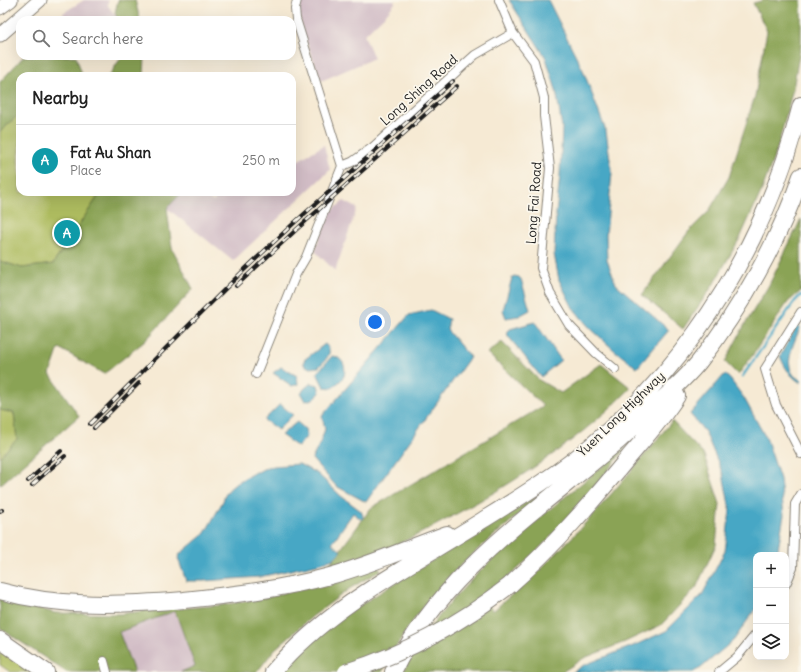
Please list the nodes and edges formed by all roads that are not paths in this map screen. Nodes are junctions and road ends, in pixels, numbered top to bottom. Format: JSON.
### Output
{"nodes":[{"id":1,"x":11,"y":0,"type":"edge"},
{"id":2,"x":40,"y":0,"type":"edge"},
{"id":3,"x":297,"y":0,"type":"edge"},
{"id":4,"x":499,"y":0,"type":"edge"},
{"id":5,"x":0,"y":8,"type":"edge"},
{"id":6,"x":22,"y":16,"type":"edge"},
{"id":7,"x":296,"y":16,"type":"edge"},
{"id":8,"x":296,"y":19,"type":"edge"},
{"id":9,"x":16,"y":22,"type":"edge"},
{"id":10,"x":513,"y":33,"type":"junction"},
{"id":11,"x":0,"y":36,"type":"edge"},
{"id":12,"x":801,"y":105,"type":"edge"},
{"id":13,"x":342,"y":166,"type":"junction"},
{"id":14,"x":801,"y":176,"type":"edge"},
{"id":15,"x":801,"y":312,"type":"edge"},
{"id":16,"x":698,"y":363,"type":"junction"},
{"id":17,"x":615,"y":369,"type":"dead end"},
{"id":18,"x":256,"y":374,"type":"dead end"},
{"id":19,"x":801,"y":454,"type":"edge"},
{"id":20,"x":801,"y":494,"type":"edge"},
{"id":21,"x":483,"y":520,"type":"junction"},
{"id":22,"x":789,"y":578,"type":"edge"},
{"id":23,"x":0,"y":591,"type":"edge"},
{"id":24,"x":753,"y":638,"type":"edge"},
{"id":25,"x":0,"y":640,"type":"edge"},
{"id":26,"x":104,"y":661,"type":"dead end"},
{"id":27,"x":46,"y":672,"type":"edge"},
{"id":28,"x":107,"y":672,"type":"edge"},
{"id":29,"x":272,"y":672,"type":"edge"},
{"id":30,"x":346,"y":672,"type":"edge"},
{"id":31,"x":393,"y":672,"type":"edge"},
{"id":32,"x":719,"y":672,"type":"edge"}],
"edges":[{"from":1,"to":5,"type":"main road"},
{"from":2,"to":6,"type":"main road"},
{"from":3,"to":7,"type":"street"},
{"from":4,"to":10,"type":"street","name":"Long Fai Road"},
{"from":8,"to":13,"type":"street"},
{"from":9,"to":11,"type":"main road"},
{"from":10,"to":13,"type":"street","name":"Long Shing Road"},
{"from":10,"to":17,"type":"street","name":"Long Fai Road"},
{"from":12,"to":21,"type":"highway","name":"Yuen Long Highway"},
{"from":13,"to":18,"type":"street"},
{"from":14,"to":16,"type":"highway","name":"Yuen Long Highway"},
{"from":15,"to":19,"type":"street"},
{"from":16,"to":30,"type":"highway","bridge":true},
{"from":16,"to":31,"type":"highway","name":"Yuen Long Highway"},
{"from":20,"to":22,"type":"street"},
{"from":21,"to":23,"type":"highway"},
{"from":21,"to":29,"type":"highway","name":"Yuen Long Highway"},
{"from":24,"to":32,"type":"street"},
{"from":25,"to":27,"type":"highway"},
{"from":26,"to":28,"type":"street"}]}
